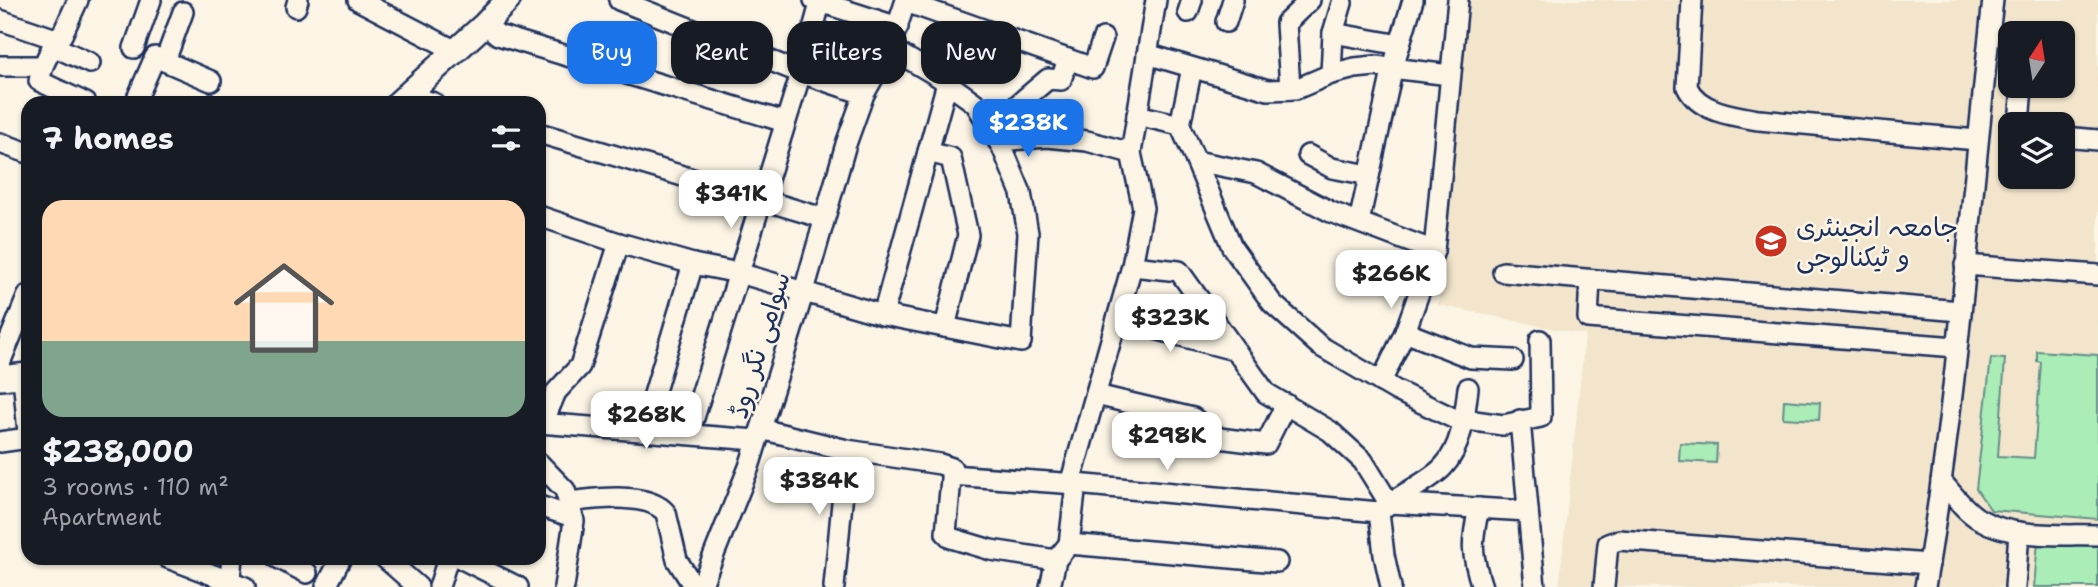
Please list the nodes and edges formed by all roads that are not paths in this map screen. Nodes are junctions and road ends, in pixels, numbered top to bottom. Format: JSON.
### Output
{"nodes":[{"id":1,"x":78,"y":0,"type":"edge"},
{"id":2,"x":151,"y":0,"type":"edge"},
{"id":3,"x":358,"y":0,"type":"edge"},
{"id":4,"x":506,"y":0,"type":"edge"},
{"id":5,"x":619,"y":0,"type":"edge"},
{"id":6,"x":1233,"y":0,"type":"edge"},
{"id":7,"x":1310,"y":0,"type":"edge"},
{"id":8,"x":1413,"y":0,"type":"edge"},
{"id":9,"x":1458,"y":0,"type":"edge"},
{"id":10,"x":1692,"y":0,"type":"edge"},
{"id":11,"x":1993,"y":0,"type":"edge"},
{"id":12,"x":819,"y":1,"type":"edge"},
{"id":13,"x":906,"y":1,"type":"edge"},
{"id":14,"x":1150,"y":2,"type":"edge"},
{"id":15,"x":1342,"y":3,"type":"dead end"},
{"id":16,"x":183,"y":12,"type":"dead end"},
{"id":17,"x":0,"y":20,"type":"edge"},
{"id":18,"x":814,"y":21,"type":"edge"},
{"id":19,"x":880,"y":21,"type":"edge"},
{"id":20,"x":900,"y":21,"type":"edge"},
{"id":21,"x":1226,"y":22,"type":"dead end"},
{"id":22,"x":485,"y":24,"type":"junction"},
{"id":23,"x":1333,"y":33,"type":"junction"},
{"id":24,"x":1103,"y":38,"type":"dead end"},
{"id":25,"x":55,"y":43,"type":"junction"},
{"id":26,"x":1400,"y":45,"type":"junction"},
{"id":27,"x":134,"y":48,"type":"dead end"},
{"id":28,"x":457,"y":51,"type":"junction"},
{"id":29,"x":1147,"y":54,"type":"junction"},
{"id":30,"x":1068,"y":59,"type":"junction"},
{"id":31,"x":165,"y":61,"type":"junction"},
{"id":32,"x":90,"y":63,"type":"dead end"},
{"id":33,"x":0,"y":66,"type":"edge"},
{"id":34,"x":43,"y":66,"type":"junction"},
{"id":35,"x":787,"y":67,"type":"edge"},
{"id":36,"x":1393,"y":67,"type":"junction"},
{"id":37,"x":1192,"y":68,"type":"junction"},
{"id":38,"x":1331,"y":74,"type":"junction"},
{"id":39,"x":1450,"y":75,"type":"junction"},
{"id":40,"x":211,"y":81,"type":"dead end"},
{"id":41,"x":797,"y":84,"type":"edge"},
{"id":42,"x":834,"y":84,"type":"edge"},
{"id":43,"x":870,"y":84,"type":"edge"},
{"id":44,"x":947,"y":84,"type":"edge"},
{"id":45,"x":948,"y":84,"type":"edge"},
{"id":46,"x":1290,"y":89,"type":"junction"},
{"id":47,"x":864,"y":94,"type":"junction"},
{"id":48,"x":71,"y":96,"type":"edge"},
{"id":49,"x":138,"y":96,"type":"edge"},
{"id":50,"x":405,"y":96,"type":"edge"},
{"id":51,"x":1137,"y":115,"type":"junction"},
{"id":52,"x":785,"y":122,"type":"junction"},
{"id":53,"x":1180,"y":125,"type":"junction"},
{"id":54,"x":994,"y":134,"type":"junction"},
{"id":55,"x":546,"y":135,"type":"edge"},
{"id":56,"x":2075,"y":138,"type":"edge"},
{"id":57,"x":2098,"y":139,"type":"edge"},
{"id":58,"x":1977,"y":140,"type":"junction"},
{"id":59,"x":0,"y":143,"type":"edge"},
{"id":60,"x":21,"y":150,"type":"edge"},
{"id":61,"x":928,"y":152,"type":"junction"},
{"id":62,"x":1131,"y":153,"type":"junction"},
{"id":63,"x":1308,"y":155,"type":"dead end"},
{"id":64,"x":1196,"y":161,"type":"junction"},
{"id":65,"x":1369,"y":175,"type":"junction"},
{"id":66,"x":761,"y":199,"type":"junction"},
{"id":67,"x":546,"y":218,"type":"edge"},
{"id":68,"x":824,"y":218,"type":"junction"},
{"id":69,"x":1360,"y":222,"type":"junction"},
{"id":70,"x":619,"y":243,"type":"junction"},
{"id":71,"x":1434,"y":251,"type":"junction"},
{"id":72,"x":693,"y":264,"type":"junction"},
{"id":73,"x":1965,"y":265,"type":"junction"},
{"id":74,"x":1132,"y":266,"type":"junction"},
{"id":75,"x":1503,"y":272,"type":"dead end"},
{"id":76,"x":739,"y":273,"type":"junction"},
{"id":77,"x":2098,"y":275,"type":"edge"},
{"id":78,"x":1590,"y":280,"type":"junction"},
{"id":79,"x":804,"y":291,"type":"junction"},
{"id":80,"x":1960,"y":311,"type":"junction"},
{"id":81,"x":21,"y":312,"type":"edge"},
{"id":82,"x":883,"y":315,"type":"junction"},
{"id":83,"x":1117,"y":319,"type":"junction"},
{"id":84,"x":945,"y":327,"type":"junction"},
{"id":85,"x":1405,"y":332,"type":"junction"},
{"id":86,"x":1540,"y":340,"type":"dead end"},
{"id":87,"x":1956,"y":347,"type":"junction"},
{"id":88,"x":1234,"y":350,"type":"junction"},
{"id":89,"x":1513,"y":360,"type":"dead end"},
{"id":90,"x":0,"y":363,"type":"edge"},
{"id":91,"x":17,"y":376,"type":"edge"},
{"id":92,"x":1381,"y":382,"type":"junction"},
{"id":93,"x":1468,"y":388,"type":"dead end"},
{"id":94,"x":1096,"y":395,"type":"junction"},
{"id":95,"x":21,"y":398,"type":"edge"},
{"id":96,"x":1286,"y":404,"type":"junction"},
{"id":97,"x":546,"y":412,"type":"edge"},
{"id":98,"x":1464,"y":419,"type":"junction"},
{"id":99,"x":1520,"y":420,"type":"junction"},
{"id":100,"x":546,"y":423,"type":"edge"},
{"id":101,"x":643,"y":431,"type":"junction"},
{"id":102,"x":689,"y":435,"type":"junction"},
{"id":103,"x":759,"y":435,"type":"junction"},
{"id":104,"x":21,"y":438,"type":"edge"},
{"id":105,"x":0,"y":442,"type":"edge"},
{"id":106,"x":847,"y":450,"type":"junction"},
{"id":107,"x":546,"y":470,"type":"edge"},
{"id":108,"x":951,"y":475,"type":"junction"},
{"id":109,"x":1941,"y":481,"type":"junction"},
{"id":110,"x":1073,"y":484,"type":"junction"},
{"id":111,"x":546,"y":507,"type":"edge"},
{"id":112,"x":1384,"y":508,"type":"junction"},
{"id":113,"x":1479,"y":508,"type":"junction"},
{"id":114,"x":571,"y":510,"type":"junction"},
{"id":115,"x":1528,"y":511,"type":"junction"},
{"id":116,"x":2019,"y":532,"type":"junction"},
{"id":117,"x":2098,"y":536,"type":"edge"},
{"id":118,"x":1069,"y":544,"type":"junction"},
{"id":119,"x":1056,"y":560,"type":"junction"},
{"id":120,"x":1277,"y":562,"type":"dead end"},
{"id":121,"x":1929,"y":564,"type":"junction"},
{"id":122,"x":185,"y":565,"type":"edge"},
{"id":123,"x":233,"y":565,"type":"edge"},
{"id":124,"x":292,"y":565,"type":"edge"},
{"id":125,"x":337,"y":565,"type":"edge"},
{"id":126,"x":393,"y":565,"type":"edge"},
{"id":127,"x":446,"y":565,"type":"edge"},
{"id":128,"x":474,"y":565,"type":"edge"},
{"id":129,"x":307,"y":573,"type":"dead end"},
{"id":130,"x":235,"y":585,"type":"edge"},
{"id":131,"x":326,"y":587,"type":"edge"},
{"id":132,"x":418,"y":587,"type":"edge"},
{"id":133,"x":439,"y":587,"type":"edge"},
{"id":134,"x":518,"y":587,"type":"edge"},
{"id":135,"x":564,"y":587,"type":"edge"},
{"id":136,"x":694,"y":587,"type":"edge"},
{"id":137,"x":701,"y":587,"type":"edge"},
{"id":138,"x":834,"y":587,"type":"edge"},
{"id":139,"x":1050,"y":587,"type":"edge"},
{"id":140,"x":1391,"y":587,"type":"edge"},
{"id":141,"x":1482,"y":587,"type":"edge"},
{"id":142,"x":1535,"y":587,"type":"edge"},
{"id":143,"x":1604,"y":587,"type":"edge"},
{"id":144,"x":1925,"y":587,"type":"edge"},
{"id":145,"x":2015,"y":587,"type":"edge"}],
"edges":[{"from":1,"to":25,"type":"street"},
{"from":2,"to":27,"type":"street"},
{"from":3,"to":28,"type":"street"},
{"from":4,"to":22,"type":"main road"},
{"from":5,"to":35,"type":"street"},
{"from":6,"to":21,"type":"street"},
{"from":7,"to":46,"type":"street"},
{"from":8,"to":26,"type":"street"},
{"from":9,"to":39,"type":"street"},
{"from":10,"to":58,"type":"street"},
{"from":11,"to":58,"type":"street"},
{"from":12,"to":18,"type":"street"},
{"from":12,"to":19,"type":"street"},
{"from":13,"to":20,"type":"street","name":"سوامی نگر روڈ"},
{"from":13,"to":30,"type":"street"},
{"from":14,"to":29,"type":"street"},
{"from":15,"to":23,"type":"street"},
{"from":16,"to":31,"type":"street"},
{"from":17,"to":25,"type":"street"},
{"from":22,"to":28,"type":"main road"},
{"from":22,"to":52,"type":"street"},
{"from":23,"to":26,"type":"street"},
{"from":23,"to":38,"type":"street"},
{"from":24,"to":30,"type":"street"},
{"from":25,"to":32,"type":"street"},
{"from":25,"to":34,"type":"street"},
{"from":26,"to":36,"type":"street"},
{"from":28,"to":50,"type":"main road"},
{"from":29,"to":37,"type":"street"},
{"from":29,"to":51,"type":"street"},
{"from":30,"to":54,"type":"street"},
{"from":31,"to":40,"type":"street"},
{"from":31,"to":49,"type":"street"},
{"from":33,"to":34,"type":"street"},
{"from":34,"to":48,"type":"street"},
{"from":36,"to":38,"type":"street"},
{"from":36,"to":39,"type":"street"},
{"from":36,"to":65,"type":"street"},
{"from":37,"to":46,"type":"street"},
{"from":37,"to":53,"type":"street"},
{"from":38,"to":46,"type":"street"},
{"from":39,"to":71,"type":"street"},
{"from":41,"to":52,"type":"street"},
{"from":42,"to":47,"type":"street"},
{"from":43,"to":47,"type":"street","name":"سوامی نگر روڈ"},
{"from":44,"to":61,"type":"street"},
{"from":45,"to":54,"type":"street"},
{"from":47,"to":68,"type":"street","name":"سوامی نگر روڈ"},
{"from":51,"to":53,"type":"street"},
{"from":51,"to":62,"type":"street"},
{"from":52,"to":66,"type":"street"},
{"from":53,"to":64,"type":"street"},
{"from":54,"to":62,"type":"street"},
{"from":54,"to":84,"type":"street"},
{"from":55,"to":66,"type":"street"},
{"from":56,"to":57,"type":"street"},
{"from":58,"to":73,"type":"street"},
{"from":59,"to":60,"type":"street"},
{"from":61,"to":82,"type":"street"},
{"from":61,"to":84,"type":"street"},
{"from":62,"to":74,"type":"street"},
{"from":63,"to":65,"type":"street"},
{"from":64,"to":69,"type":"street"},
{"from":64,"to":92,"type":"street"},
{"from":65,"to":69,"type":"street"},
{"from":66,"to":68,"type":"street"},
{"from":66,"to":76,"type":"street"},
{"from":67,"to":70,"type":"street"},
{"from":68,"to":79,"type":"street","name":"سوامی نگر روڈ"},
{"from":69,"to":71,"type":"street"},
{"from":70,"to":72,"type":"street"},
{"from":70,"to":97,"type":"street"},
{"from":71,"to":85,"type":"street"},
{"from":72,"to":76,"type":"street"},
{"from":72,"to":101,"type":"street"},
{"from":73,"to":77,"type":"street"},
{"from":73,"to":80,"type":"street"},
{"from":74,"to":83,"type":"street"},
{"from":74,"to":88,"type":"street"},
{"from":75,"to":78,"type":"street"},
{"from":76,"to":79,"type":"street"},
{"from":76,"to":102,"type":"street"},
{"from":78,"to":80,"type":"street"},
{"from":78,"to":87,"type":"street"},
{"from":79,"to":82,"type":"street"},
{"from":79,"to":103,"type":"street","name":"سوامی نگر روڈ"},
{"from":80,"to":87,"type":"street"},
{"from":81,"to":90,"type":"street"},
{"from":82,"to":84,"type":"street"},
{"from":83,"to":88,"type":"street"},
{"from":83,"to":94,"type":"street"},
{"from":85,"to":89,"type":"street"},
{"from":85,"to":92,"type":"street"},
{"from":86,"to":99,"type":"street"},
{"from":87,"to":109,"type":"street"},
{"from":88,"to":96,"type":"street"},
{"from":91,"to":95,"type":"street"},
{"from":92,"to":98,"type":"street"},
{"from":93,"to":98,"type":"street"},
{"from":94,"to":96,"type":"street"},
{"from":94,"to":110,"type":"street"},
{"from":96,"to":112,"type":"street"},
{"from":98,"to":99,"type":"street"},
{"from":98,"to":112,"type":"street"},
{"from":99,"to":115,"type":"street"},
{"from":100,"to":101,"type":"street"},
{"from":101,"to":102,"type":"street"},
{"from":102,"to":103,"type":"street"},
{"from":103,"to":106,"type":"street"},
{"from":103,"to":137,"type":"street","name":"سوامی نگر روڈ"},
{"from":104,"to":105,"type":"street"},
{"from":106,"to":108,"type":"street"},
{"from":106,"to":138,"type":"street"},
{"from":107,"to":114,"type":"street"},
{"from":108,"to":110,"type":"street"},
{"from":108,"to":119,"type":"street"},
{"from":109,"to":116,"type":"street"},
{"from":109,"to":121,"type":"street"},
{"from":110,"to":112,"type":"street"},
{"from":110,"to":118,"type":"street"},
{"from":111,"to":114,"type":"street"},
{"from":112,"to":113,"type":"street"},
{"from":112,"to":140,"type":"street"},
{"from":113,"to":115,"type":"street"},
{"from":113,"to":141,"type":"street"},
{"from":114,"to":135,"type":"street"},
{"from":114,"to":136,"type":"street"},
{"from":115,"to":142,"type":"street"},
{"from":116,"to":117,"type":"street"},
{"from":116,"to":145,"type":"street"},
{"from":118,"to":119,"type":"street"},
{"from":118,"to":120,"type":"street"},
{"from":119,"to":139,"type":"street"},
{"from":121,"to":143,"type":"street"},
{"from":121,"to":144,"type":"street"},
{"from":122,"to":130,"type":"street"},
{"from":123,"to":130,"type":"street"},
{"from":124,"to":129,"type":"street"},
{"from":125,"to":131,"type":"street"},
{"from":126,"to":132,"type":"street"},
{"from":127,"to":133,"type":"street"},
{"from":128,"to":134,"type":"street"}]}
